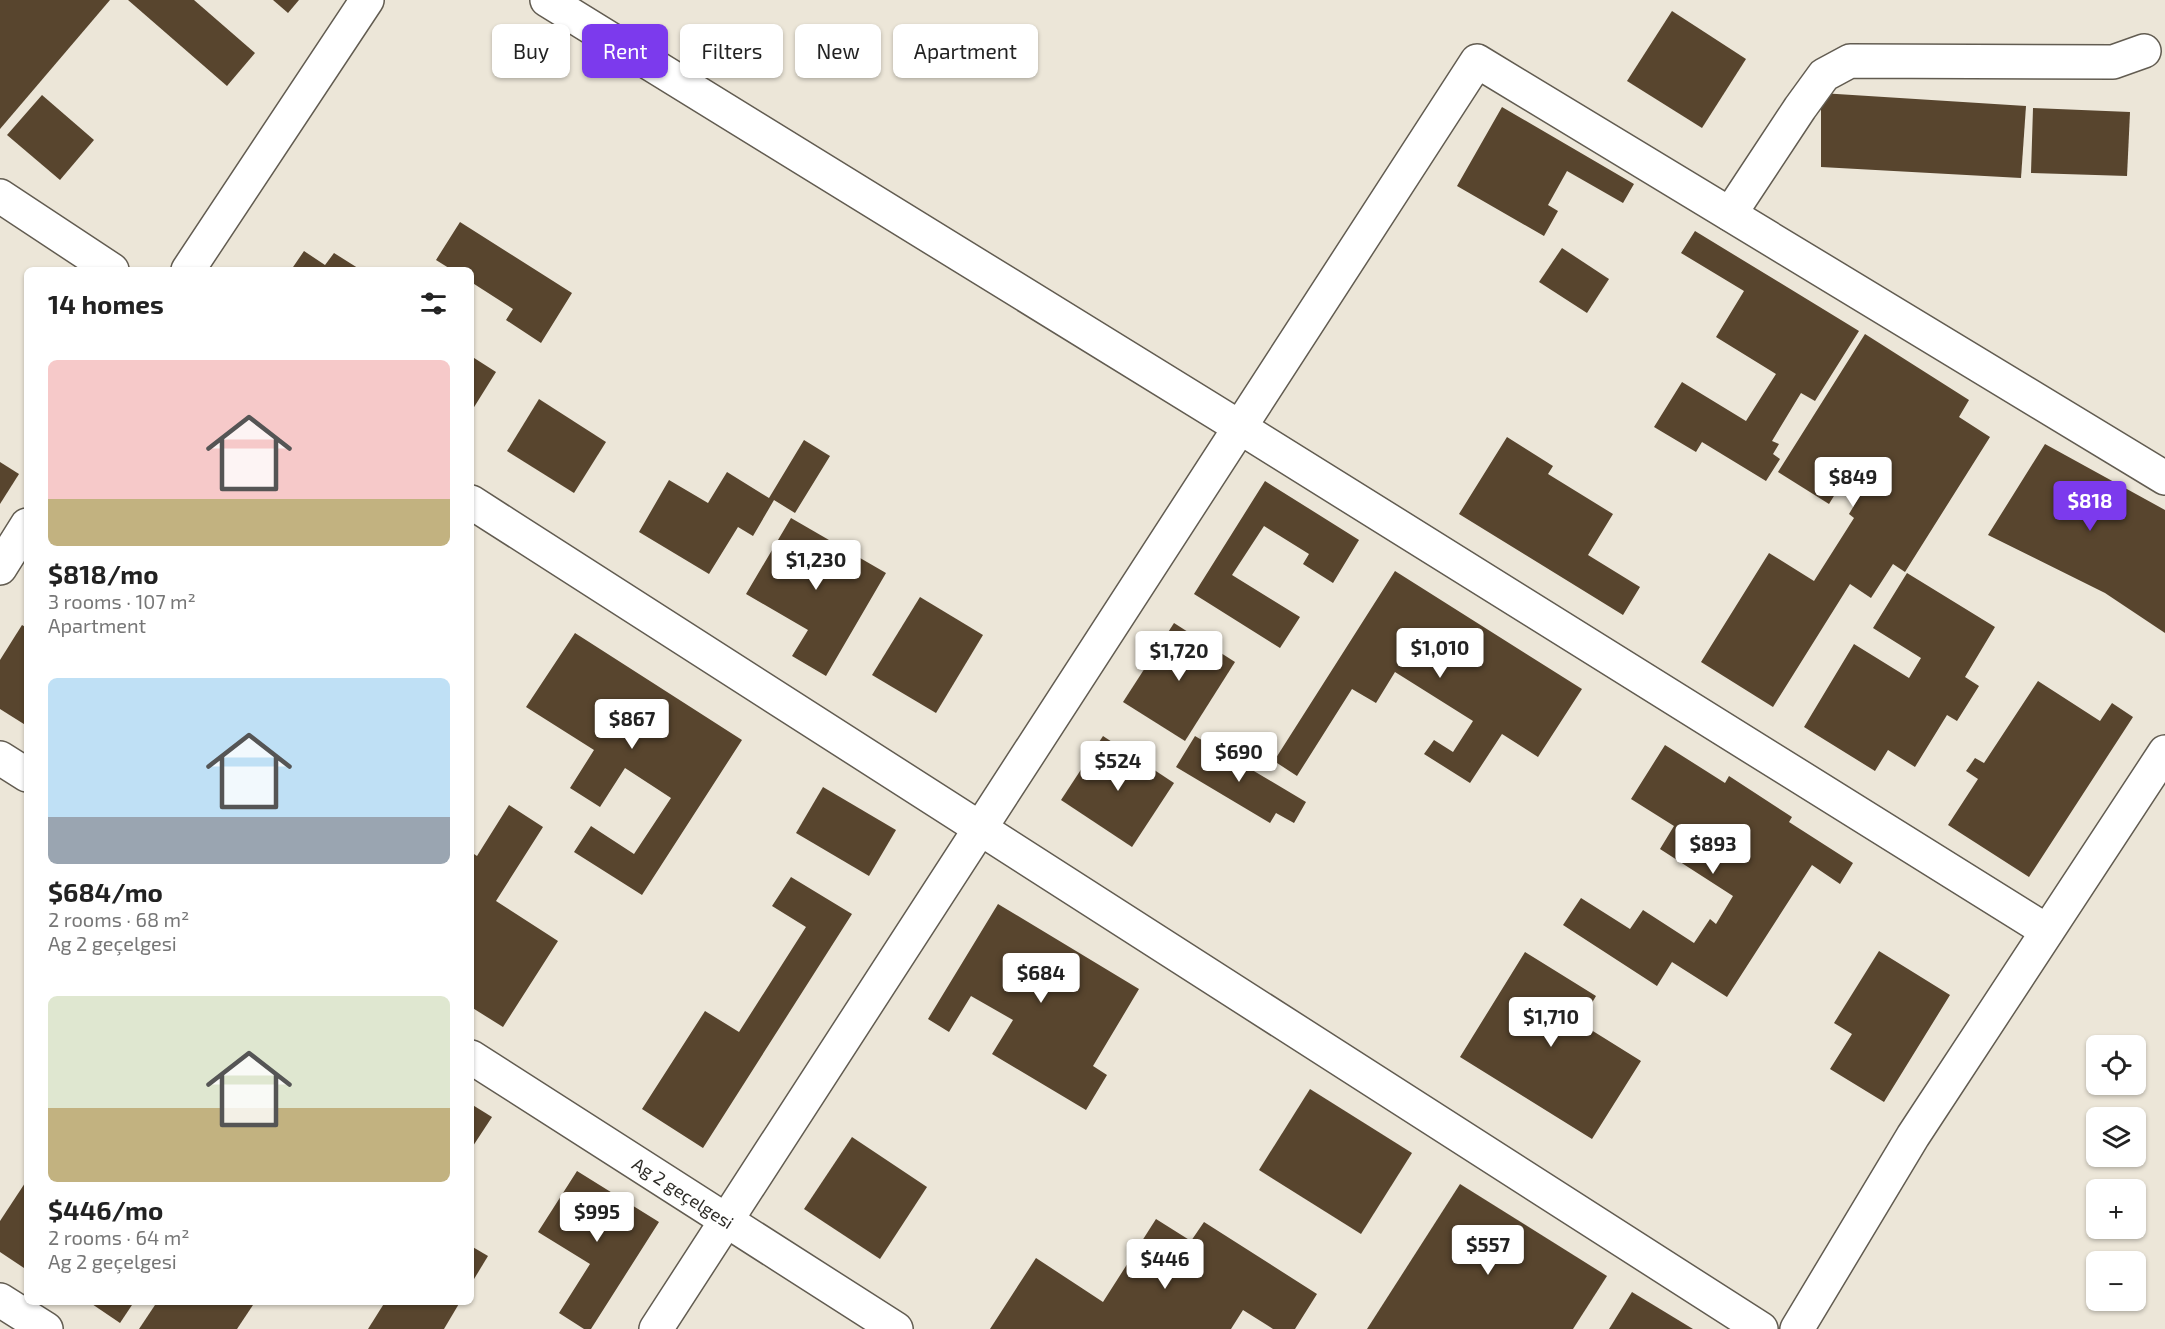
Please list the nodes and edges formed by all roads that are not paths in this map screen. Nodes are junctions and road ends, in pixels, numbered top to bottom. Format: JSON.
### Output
{"nodes":[{"id":1,"x":367,"y":0,"type":"edge"},
{"id":2,"x":547,"y":0,"type":"edge"},
{"id":3,"x":2144,"y":51,"type":"dead end"},
{"id":4,"x":0,"y":196,"type":"edge"},
{"id":5,"x":1730,"y":214,"type":"junction"},
{"id":6,"x":107,"y":267,"type":"edge"},
{"id":7,"x":190,"y":267,"type":"edge"},
{"id":8,"x":1241,"y":428,"type":"junction"},
{"id":9,"x":2165,"y":478,"type":"edge"},
{"id":10,"x":474,"y":504,"type":"edge"},
{"id":11,"x":24,"y":530,"type":"edge"},
{"id":12,"x":0,"y":568,"type":"edge"},
{"id":13,"x":2165,"y":753,"type":"edge"},
{"id":14,"x":0,"y":758,"type":"edge"},
{"id":15,"x":24,"y":774,"type":"edge"},
{"id":16,"x":980,"y":830,"type":"junction"},
{"id":17,"x":2048,"y":931,"type":"junction"},
{"id":18,"x":474,"y":1059,"type":"edge"},
{"id":19,"x":727,"y":1219,"type":"junction"},
{"id":20,"x":0,"y":1300,"type":"edge"},
{"id":21,"x":46,"y":1329,"type":"edge"},
{"id":22,"x":656,"y":1329,"type":"edge"},
{"id":23,"x":896,"y":1329,"type":"edge"},
{"id":24,"x":1761,"y":1329,"type":"edge"},
{"id":25,"x":1797,"y":1329,"type":"edge"}],
"edges":[{"from":1,"to":7,"type":"street"},
{"from":2,"to":8,"type":"street"},
{"from":3,"to":5,"type":"street"},
{"from":4,"to":6,"type":"street"},
{"from":5,"to":8,"type":"street"},
{"from":5,"to":9,"type":"street"},
{"from":8,"to":16,"type":"street"},
{"from":8,"to":17,"type":"street"},
{"from":10,"to":16,"type":"street"},
{"from":11,"to":12,"type":"street"},
{"from":13,"to":17,"type":"street"},
{"from":14,"to":15,"type":"street"},
{"from":16,"to":19,"type":"street"},
{"from":16,"to":24,"type":"street"},
{"from":17,"to":25,"type":"street"},
{"from":18,"to":19,"type":"street","name":"Ag 2 geçelgesi"},
{"from":19,"to":22,"type":"street"},
{"from":19,"to":23,"type":"street","name":"Ag 2 geçelgesi"},
{"from":20,"to":21,"type":"street"}]}
